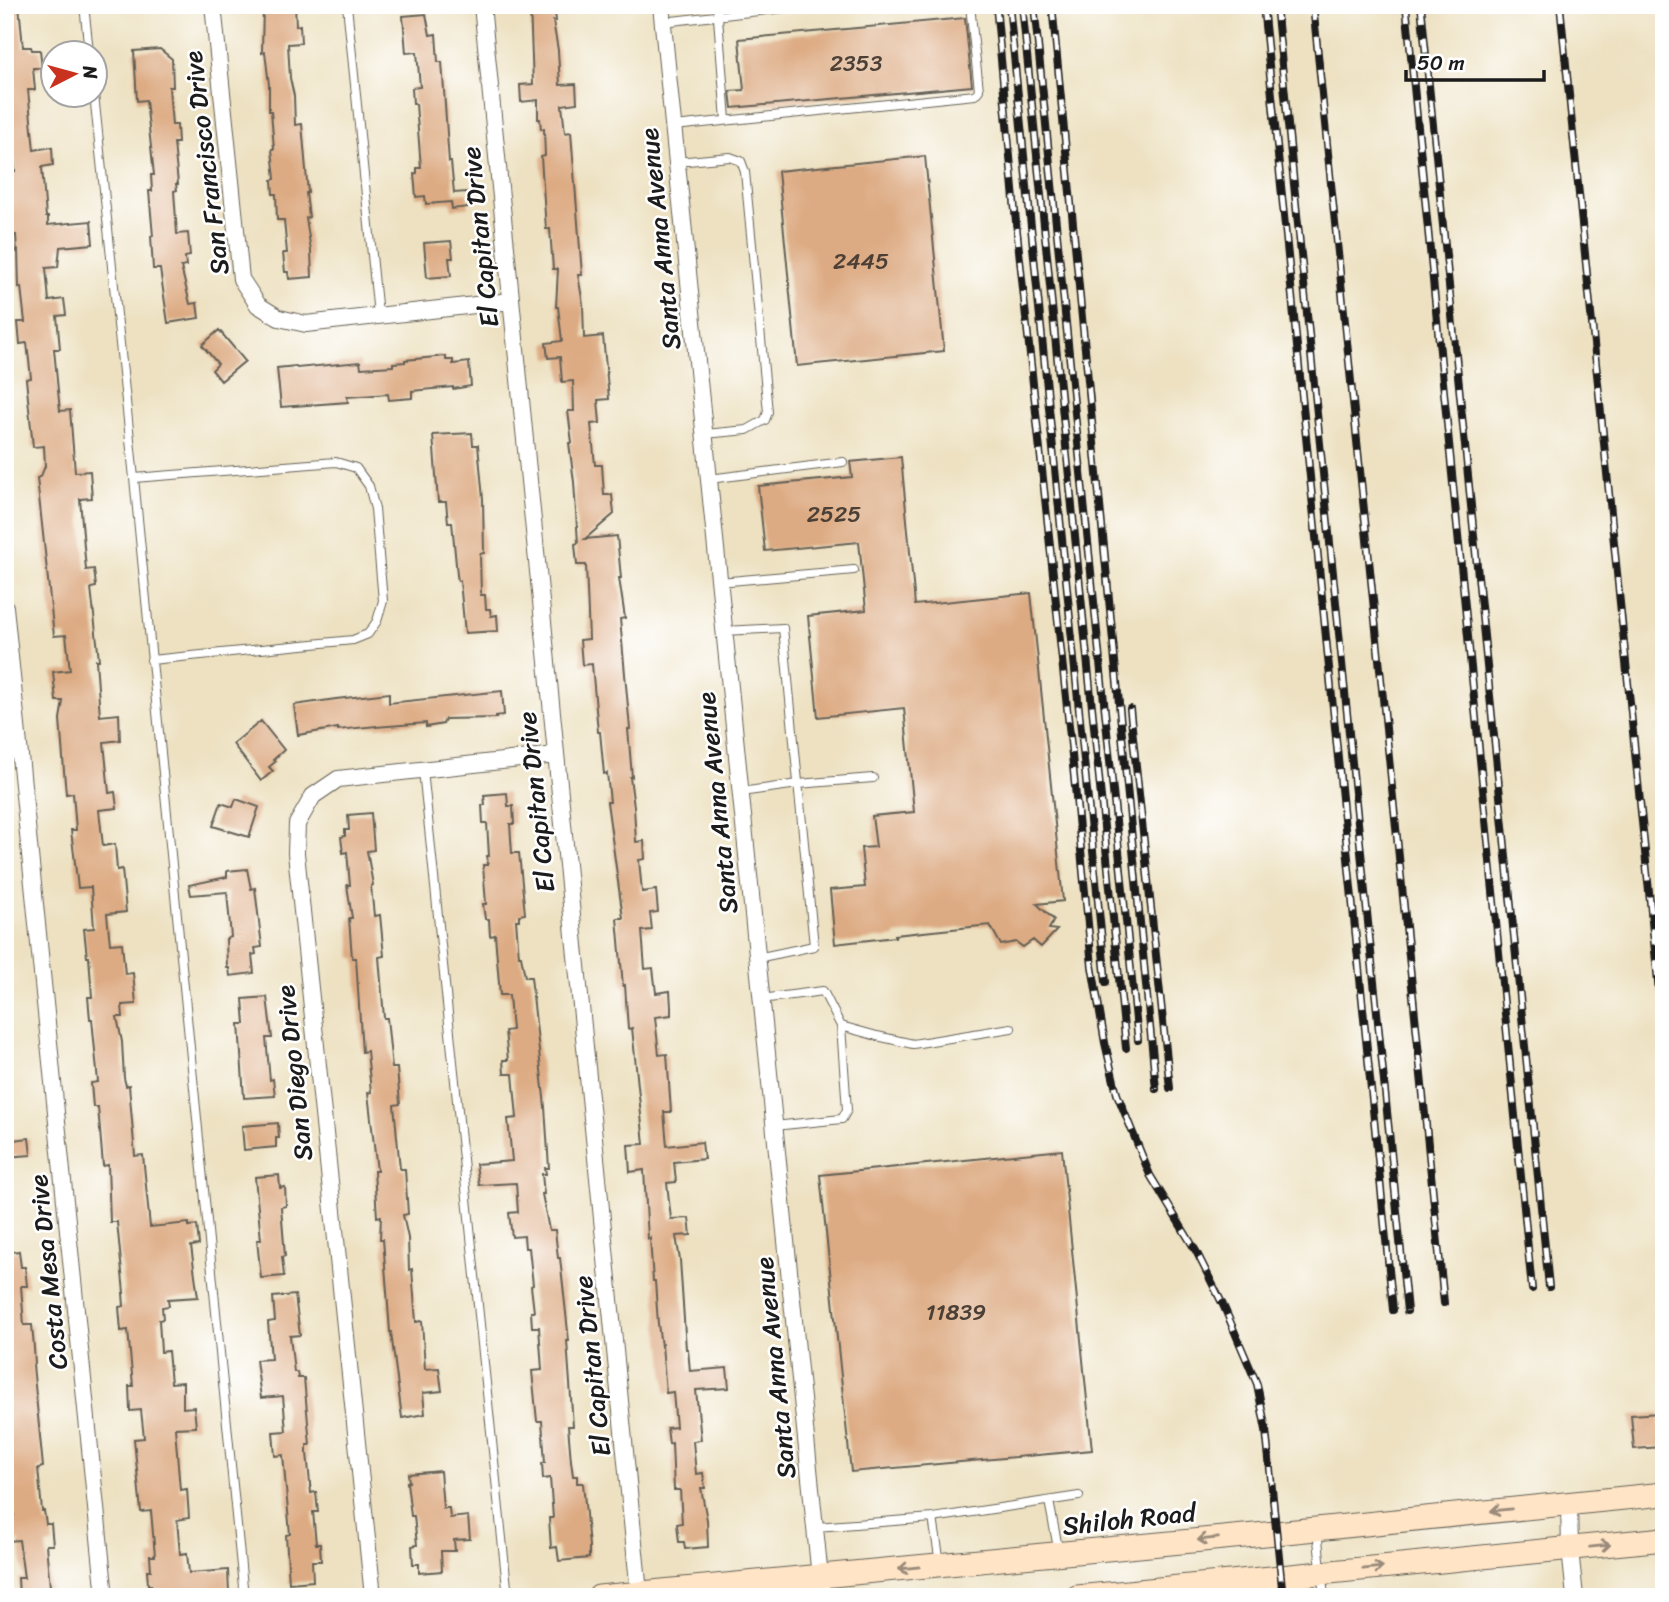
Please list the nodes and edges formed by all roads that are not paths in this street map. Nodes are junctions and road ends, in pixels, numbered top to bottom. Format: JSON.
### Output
{"nodes":[{"id":1,"x":85,"y":5,"type":"edge"},
{"id":2,"x":213,"y":5,"type":"edge"},
{"id":3,"x":347,"y":5,"type":"edge"},
{"id":4,"x":482,"y":5,"type":"edge"},
{"id":5,"x":717,"y":5,"type":"edge"},
{"id":6,"x":811,"y":5,"type":"edge"},
{"id":7,"x":970,"y":5,"type":"edge"},
{"id":8,"x":662,"y":14,"type":"edge"},
{"id":9,"x":718,"y":16,"type":"junction"},
{"id":10,"x":88,"y":38,"type":"edge"},
{"id":11,"x":95,"y":108,"type":"edge"},
{"id":12,"x":726,"y":120,"type":"junction"},
{"id":13,"x":674,"y":126,"type":"junction"},
{"id":14,"x":677,"y":162,"type":"junction"},
{"id":15,"x":511,"y":301,"type":"junction"},
{"id":16,"x":378,"y":316,"type":"junction"},
{"id":17,"x":705,"y":434,"type":"junction"},
{"id":18,"x":843,"y":463,"type":"dead end"},
{"id":19,"x":134,"y":478,"type":"junction"},
{"id":20,"x":709,"y":479,"type":"junction"},
{"id":21,"x":854,"y":570,"type":"dead end"},
{"id":22,"x":719,"y":582,"type":"junction"},
{"id":23,"x":5,"y":607,"type":"edge"},
{"id":24,"x":724,"y":631,"type":"junction"},
{"id":25,"x":151,"y":660,"type":"junction"},
{"id":26,"x":556,"y":755,"type":"junction"},
{"id":27,"x":423,"y":770,"type":"junction"},
{"id":28,"x":873,"y":778,"type":"dead end"},
{"id":29,"x":798,"y":784,"type":"junction"},
{"id":30,"x":741,"y":792,"type":"junction"},
{"id":31,"x":757,"y":958,"type":"junction"},
{"id":32,"x":761,"y":999,"type":"junction"},
{"id":33,"x":841,"y":1026,"type":"junction"},
{"id":34,"x":1011,"y":1028,"type":"dead end"},
{"id":35,"x":774,"y":1126,"type":"junction"},
{"id":36,"x":1664,"y":1494,"type":"edge"},
{"id":37,"x":1079,"y":1496,"type":"dead end"},
{"id":38,"x":1049,"y":1501,"type":"junction"},
{"id":39,"x":1569,"y":1503,"type":"junction"},
{"id":40,"x":933,"y":1518,"type":"junction"},
{"id":41,"x":816,"y":1527,"type":"junction"},
{"id":42,"x":1317,"y":1528,"type":"junction"},
{"id":43,"x":1664,"y":1539,"type":"edge"},
{"id":44,"x":1570,"y":1549,"type":"junction"},
{"id":45,"x":1059,"y":1554,"type":"junction"},
{"id":46,"x":940,"y":1565,"type":"junction"},
{"id":47,"x":1322,"y":1573,"type":"junction"},
{"id":48,"x":821,"y":1587,"type":"edge"},
{"id":49,"x":639,"y":1593,"type":"junction"},
{"id":50,"x":1664,"y":1595,"type":"edge"},
{"id":51,"x":106,"y":1597,"type":"edge"},
{"id":52,"x":244,"y":1597,"type":"edge"},
{"id":53,"x":373,"y":1597,"type":"edge"},
{"id":54,"x":509,"y":1597,"type":"edge"},
{"id":55,"x":598,"y":1597,"type":"edge"},
{"id":56,"x":1077,"y":1597,"type":"edge"},
{"id":57,"x":1324,"y":1597,"type":"edge"},
{"id":58,"x":1575,"y":1597,"type":"edge"},
{"id":59,"x":1641,"y":1597,"type":"edge"}],
"edges":[{"from":1,"to":10,"type":"lane"},
{"from":2,"to":16,"type":"street","name":"San Francisco Drive"},
{"from":3,"to":16,"type":"lane"},
{"from":4,"to":15,"type":"street","name":"El Capitan Drive"},
{"from":5,"to":9,"type":"lane"},
{"from":6,"to":9,"type":"lane"},
{"from":7,"to":12,"type":"lane"},
{"from":8,"to":9,"type":"lane"},
{"from":8,"to":13,"type":"street","name":"Santa Anna Avenue"},
{"from":9,"to":12,"type":"lane"},
{"from":11,"to":19,"type":"lane"},
{"from":12,"to":13,"type":"lane"},
{"from":13,"to":14,"type":"street","name":"Santa Anna Avenue"},
{"from":14,"to":17,"type":"street","name":"Santa Anna Avenue"},
{"from":14,"to":17,"type":"lane"},
{"from":15,"to":16,"type":"street","name":"San Francisco Drive"},
{"from":15,"to":26,"type":"street","name":"El Capitan Drive"},
{"from":17,"to":20,"type":"street","name":"Santa Anna Avenue"},
{"from":18,"to":20,"type":"lane"},
{"from":19,"to":25,"type":"lane"},
{"from":19,"to":25,"type":"lane"},
{"from":20,"to":22,"type":"street","name":"Santa Anna Avenue"},
{"from":21,"to":22,"type":"lane"},
{"from":22,"to":24,"type":"street","name":"Santa Anna Avenue"},
{"from":23,"to":51,"type":"street","name":"Costa Mesa Drive"},
{"from":24,"to":29,"type":"lane"},
{"from":24,"to":30,"type":"street","name":"Santa Anna Avenue"},
{"from":25,"to":52,"type":"lane"},
{"from":26,"to":27,"type":"street","name":"San Diego Drive"},
{"from":26,"to":49,"type":"street","name":"El Capitan Drive"},
{"from":27,"to":53,"type":"street","name":"San Diego Drive"},
{"from":27,"to":54,"type":"lane"},
{"from":28,"to":29,"type":"lane"},
{"from":29,"to":30,"type":"lane"},
{"from":29,"to":31,"type":"lane"},
{"from":30,"to":31,"type":"street","name":"Santa Anna Avenue"},
{"from":31,"to":32,"type":"street","name":"Santa Anna Avenue"},
{"from":32,"to":33,"type":"lane"},
{"from":32,"to":35,"type":"street","name":"Santa Anna Avenue"},
{"from":33,"to":34,"type":"lane"},
{"from":33,"to":35,"type":"lane"},
{"from":35,"to":41,"type":"street","name":"Santa Anna Avenue"},
{"from":36,"to":39,"type":"main road","name":"Shiloh Road"},
{"from":37,"to":38,"type":"lane"},
{"from":38,"to":40,"type":"lane"},
{"from":38,"to":45,"type":"lane"},
{"from":39,"to":42,"type":"main road","name":"Shiloh Road","one_way":true},
{"from":39,"to":44,"type":"street"},
{"from":40,"to":41,"type":"lane"},
{"from":40,"to":46,"type":"lane"},
{"from":41,"to":48,"type":"street","name":"Santa Anna Avenue"},
{"from":42,"to":45,"type":"main road","name":"Shiloh Road","one_way":true},
{"from":42,"to":47,"type":"lane"},
{"from":44,"to":43,"type":"main road","one_way":true},
{"from":47,"to":44,"type":"main road","one_way":true},
{"from":44,"to":58,"type":"street"},
{"from":45,"to":46,"type":"main road","name":"Shiloh Road"},
{"from":46,"to":48,"type":"main road","name":"Shiloh Road","one_way":true},
{"from":47,"to":56,"type":"main road"},
{"from":47,"to":57,"type":"lane"},
{"from":48,"to":49,"type":"main road","name":"Shiloh Road"},
{"from":49,"to":55,"type":"main road","name":"Shiloh Road"},
{"from":50,"to":59,"type":"lane"}]}
